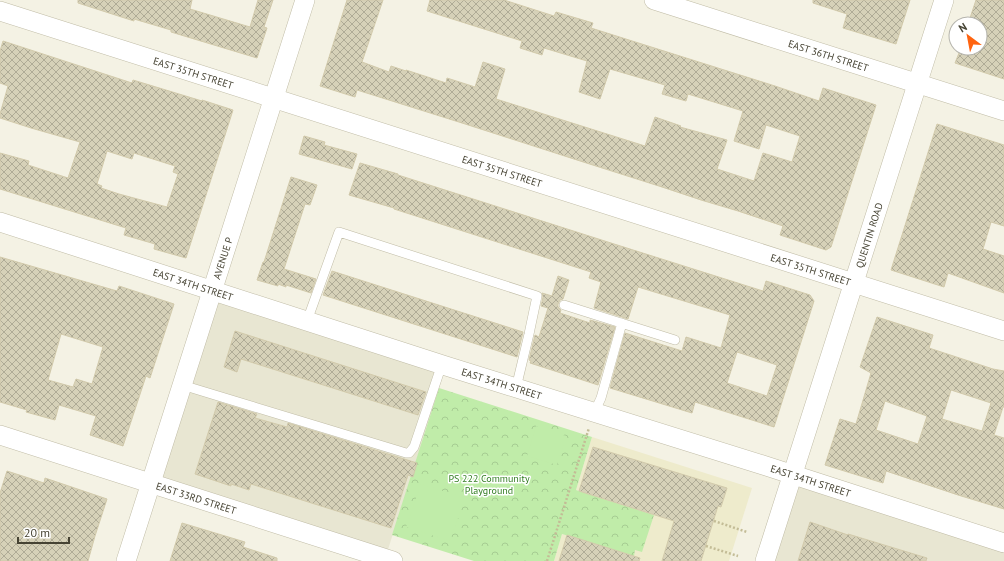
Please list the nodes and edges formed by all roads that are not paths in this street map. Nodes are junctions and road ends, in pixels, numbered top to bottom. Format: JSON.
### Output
{"nodes":[{"id":1,"x":305,"y":0,"type":"edge"},
{"id":2,"x":654,"y":0,"type":"edge"},
{"id":3,"x":944,"y":0,"type":"edge"},
{"id":4,"x":0,"y":11,"type":"edge"},
{"id":5,"x":917,"y":84,"type":"junction"},
{"id":6,"x":273,"y":98,"type":"junction"},
{"id":7,"x":1004,"y":111,"type":"edge"},
{"id":8,"x":0,"y":222,"type":"edge"},
{"id":9,"x":853,"y":283,"type":"junction"},
{"id":10,"x":212,"y":290,"type":"junction"},
{"id":11,"x":564,"y":305,"type":"dead end"},
{"id":12,"x":307,"y":321,"type":"junction"},
{"id":13,"x":622,"y":323,"type":"junction"},
{"id":14,"x":1004,"y":331,"type":"edge"},
{"id":15,"x":676,"y":340,"type":"dead end"},
{"id":16,"x":442,"y":364,"type":"junction"},
{"id":17,"x":182,"y":385,"type":"junction"},
{"id":18,"x":516,"y":388,"type":"junction"},
{"id":19,"x":594,"y":412,"type":"junction"},
{"id":20,"x":0,"y":436,"type":"edge"},
{"id":21,"x":792,"y":475,"type":"junction"},
{"id":22,"x":150,"y":483,"type":"junction"},
{"id":23,"x":1004,"y":543,"type":"edge"},
{"id":24,"x":126,"y":561,"type":"edge"},
{"id":25,"x":392,"y":561,"type":"edge"},
{"id":26,"x":765,"y":561,"type":"edge"}],
"edges":[{"from":1,"to":6,"type":"street","name":"AVENUE P"},
{"from":2,"to":5,"type":"street","name":"EAST 36TH STREET"},
{"from":3,"to":5,"type":"street","name":"QUENTIN ROAD"},
{"from":4,"to":6,"type":"street","name":"EAST 35TH STREET"},
{"from":5,"to":7,"type":"street","name":"EAST 36TH STREET"},
{"from":5,"to":9,"type":"street","name":"QUENTIN ROAD"},
{"from":6,"to":9,"type":"street","name":"EAST 35TH STREET"},
{"from":6,"to":10,"type":"street","name":"AVENUE P"},
{"from":8,"to":10,"type":"street","name":"EAST 34TH STREET"},
{"from":9,"to":14,"type":"street","name":"EAST 35TH STREET"},
{"from":9,"to":21,"type":"street","name":"QUENTIN ROAD"},
{"from":10,"to":12,"type":"street","name":"EAST 34TH STREET"},
{"from":10,"to":17,"type":"street","name":"AVENUE P"},
{"from":11,"to":13,"type":"lane"},
{"from":12,"to":16,"type":"street","name":"EAST 34TH STREET"},
{"from":12,"to":18,"type":"lane"},
{"from":13,"to":15,"type":"lane"},
{"from":13,"to":19,"type":"lane"},
{"from":16,"to":17,"type":"lane"},
{"from":16,"to":18,"type":"street","name":"EAST 34TH STREET"},
{"from":17,"to":22,"type":"street","name":"AVENUE P"},
{"from":18,"to":19,"type":"street","name":"EAST 34TH STREET"},
{"from":19,"to":21,"type":"street","name":"EAST 34TH STREET"},
{"from":20,"to":22,"type":"street","name":"EAST 33RD STREET"},
{"from":21,"to":23,"type":"street","name":"EAST 34TH STREET"},
{"from":21,"to":26,"type":"street","name":"QUENTIN ROAD"},
{"from":22,"to":24,"type":"street","name":"AVENUE P"},
{"from":22,"to":25,"type":"street","name":"EAST 33RD STREET"}]}
